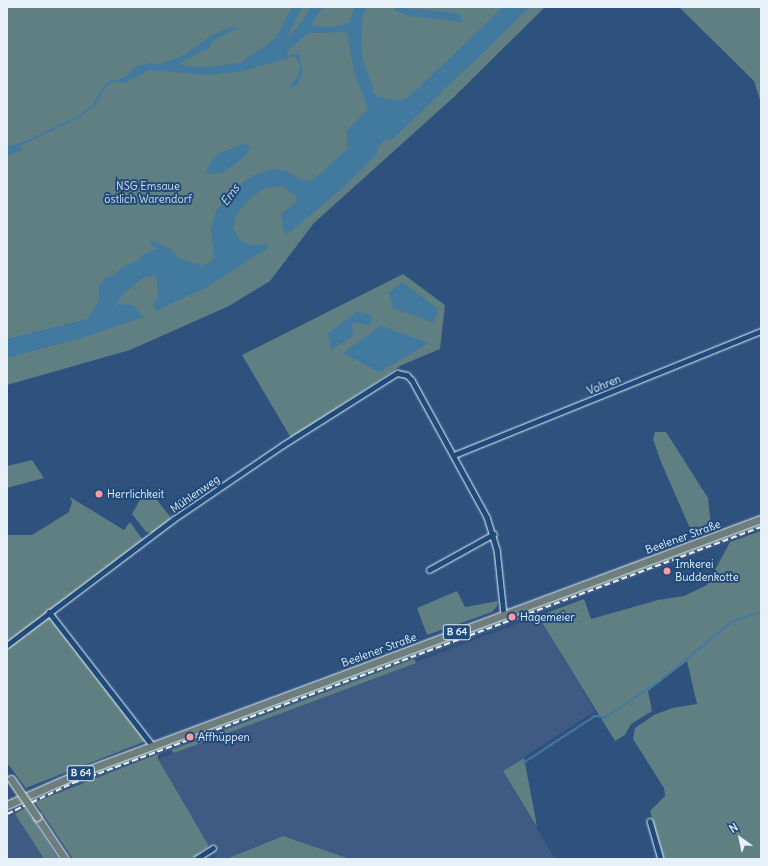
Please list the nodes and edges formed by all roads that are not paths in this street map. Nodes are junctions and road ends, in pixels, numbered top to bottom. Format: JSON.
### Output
{"nodes":[{"id":1,"x":761,"y":331,"type":"edge"},
{"id":2,"x":454,"y":456,"type":"junction"},
{"id":3,"x":761,"y":519,"type":"edge"},
{"id":4,"x":494,"y":534,"type":"junction"},
{"id":5,"x":429,"y":570,"type":"dead end"},
{"id":6,"x":49,"y":612,"type":"junction"},
{"id":7,"x":504,"y":615,"type":"junction"},
{"id":8,"x":7,"y":646,"type":"edge"},
{"id":9,"x":153,"y":746,"type":"junction"},
{"id":10,"x":9,"y":777,"type":"edge"},
{"id":11,"x":7,"y":805,"type":"edge"},
{"id":12,"x":650,"y":821,"type":"dead end"},
{"id":13,"x":213,"y":848,"type":"dead end"},
{"id":14,"x":65,"y":859,"type":"edge"},
{"id":15,"x":196,"y":859,"type":"edge"},
{"id":16,"x":661,"y":859,"type":"edge"}],
"edges":[{"from":1,"to":2,"type":"street","name":"Vohren"},
{"from":2,"to":4,"type":"street"},
{"from":2,"to":6,"type":"street","name":"Mühlenweg"},
{"from":3,"to":7,"type":"main road","name":"Beelener Straße","number":"B 64"},
{"from":4,"to":5,"type":"street"},
{"from":4,"to":7,"type":"street"},
{"from":6,"to":8,"type":"street","name":"Mühlenweg"},
{"from":6,"to":9,"type":"street"},
{"from":7,"to":9,"type":"main road","name":"Beelener Straße","number":"B 64"},
{"from":9,"to":11,"type":"main road","name":"Beelener Straße","number":"B 64"},
{"from":10,"to":14,"type":"main road","bridge":true},
{"from":12,"to":16,"type":"street"},
{"from":13,"to":15,"type":"street"}]}
